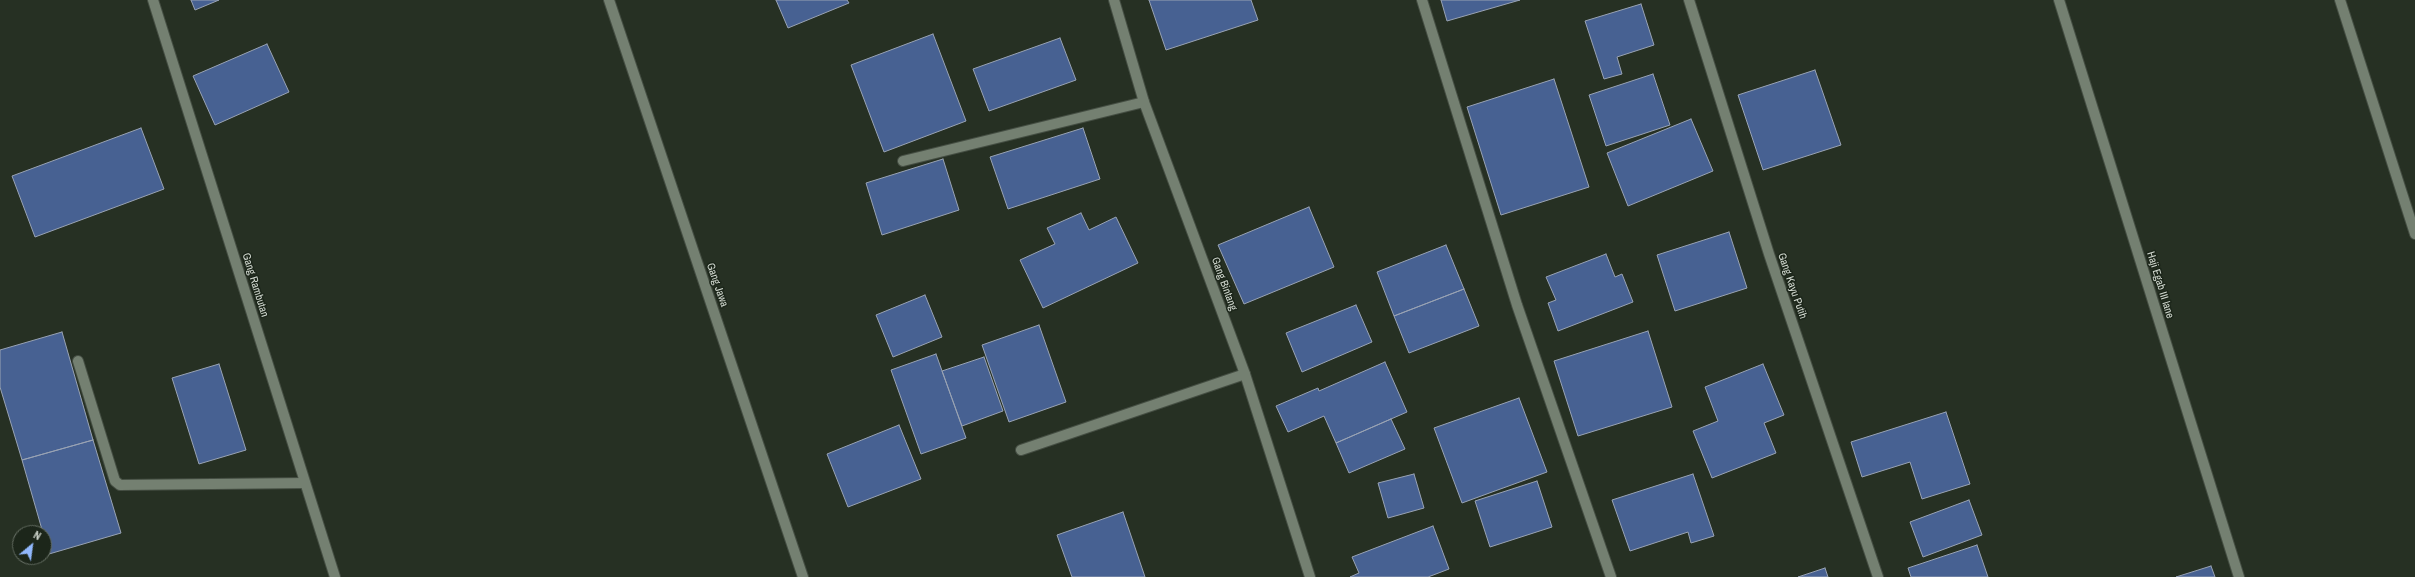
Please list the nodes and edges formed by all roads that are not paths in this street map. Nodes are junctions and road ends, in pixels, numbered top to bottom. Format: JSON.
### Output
{"nodes":[{"id":1,"x":153,"y":0,"type":"edge"},
{"id":2,"x":609,"y":0,"type":"edge"},
{"id":3,"x":1114,"y":0,"type":"edge"},
{"id":4,"x":1422,"y":0,"type":"edge"},
{"id":5,"x":1689,"y":0,"type":"edge"},
{"id":6,"x":2059,"y":0,"type":"edge"},
{"id":7,"x":2340,"y":0,"type":"edge"},
{"id":8,"x":1144,"y":102,"type":"junction"},
{"id":9,"x":903,"y":161,"type":"dead end"},
{"id":10,"x":2415,"y":234,"type":"edge"},
{"id":11,"x":78,"y":361,"type":"dead end"},
{"id":12,"x":1245,"y":374,"type":"junction"},
{"id":13,"x":1021,"y":450,"type":"dead end"},
{"id":14,"x":305,"y":483,"type":"junction"},
{"id":15,"x":335,"y":577,"type":"edge"},
{"id":16,"x":803,"y":577,"type":"edge"},
{"id":17,"x":1310,"y":577,"type":"edge"},
{"id":18,"x":1611,"y":577,"type":"edge"},
{"id":19,"x":1878,"y":577,"type":"edge"},
{"id":20,"x":2239,"y":577,"type":"edge"}],
"edges":[{"from":1,"to":14,"type":"street","name":"Gang Rambutan"},
{"from":2,"to":16,"type":"street","name":"Gang Jawa"},
{"from":3,"to":8,"type":"street","name":"Gang Bintang"},
{"from":4,"to":18,"type":"street"},
{"from":5,"to":19,"type":"street","name":"Gang Kayu Putih"},
{"from":6,"to":20,"type":"street","name":"Haji Egab III lane"},
{"from":7,"to":10,"type":"street"},
{"from":8,"to":9,"type":"street"},
{"from":8,"to":12,"type":"street","name":"Gang Bintang"},
{"from":11,"to":14,"type":"street"},
{"from":12,"to":13,"type":"street"},
{"from":12,"to":17,"type":"street","name":"Gang Bintang"},
{"from":14,"to":15,"type":"street","name":"Gang Rambutan"}]}
